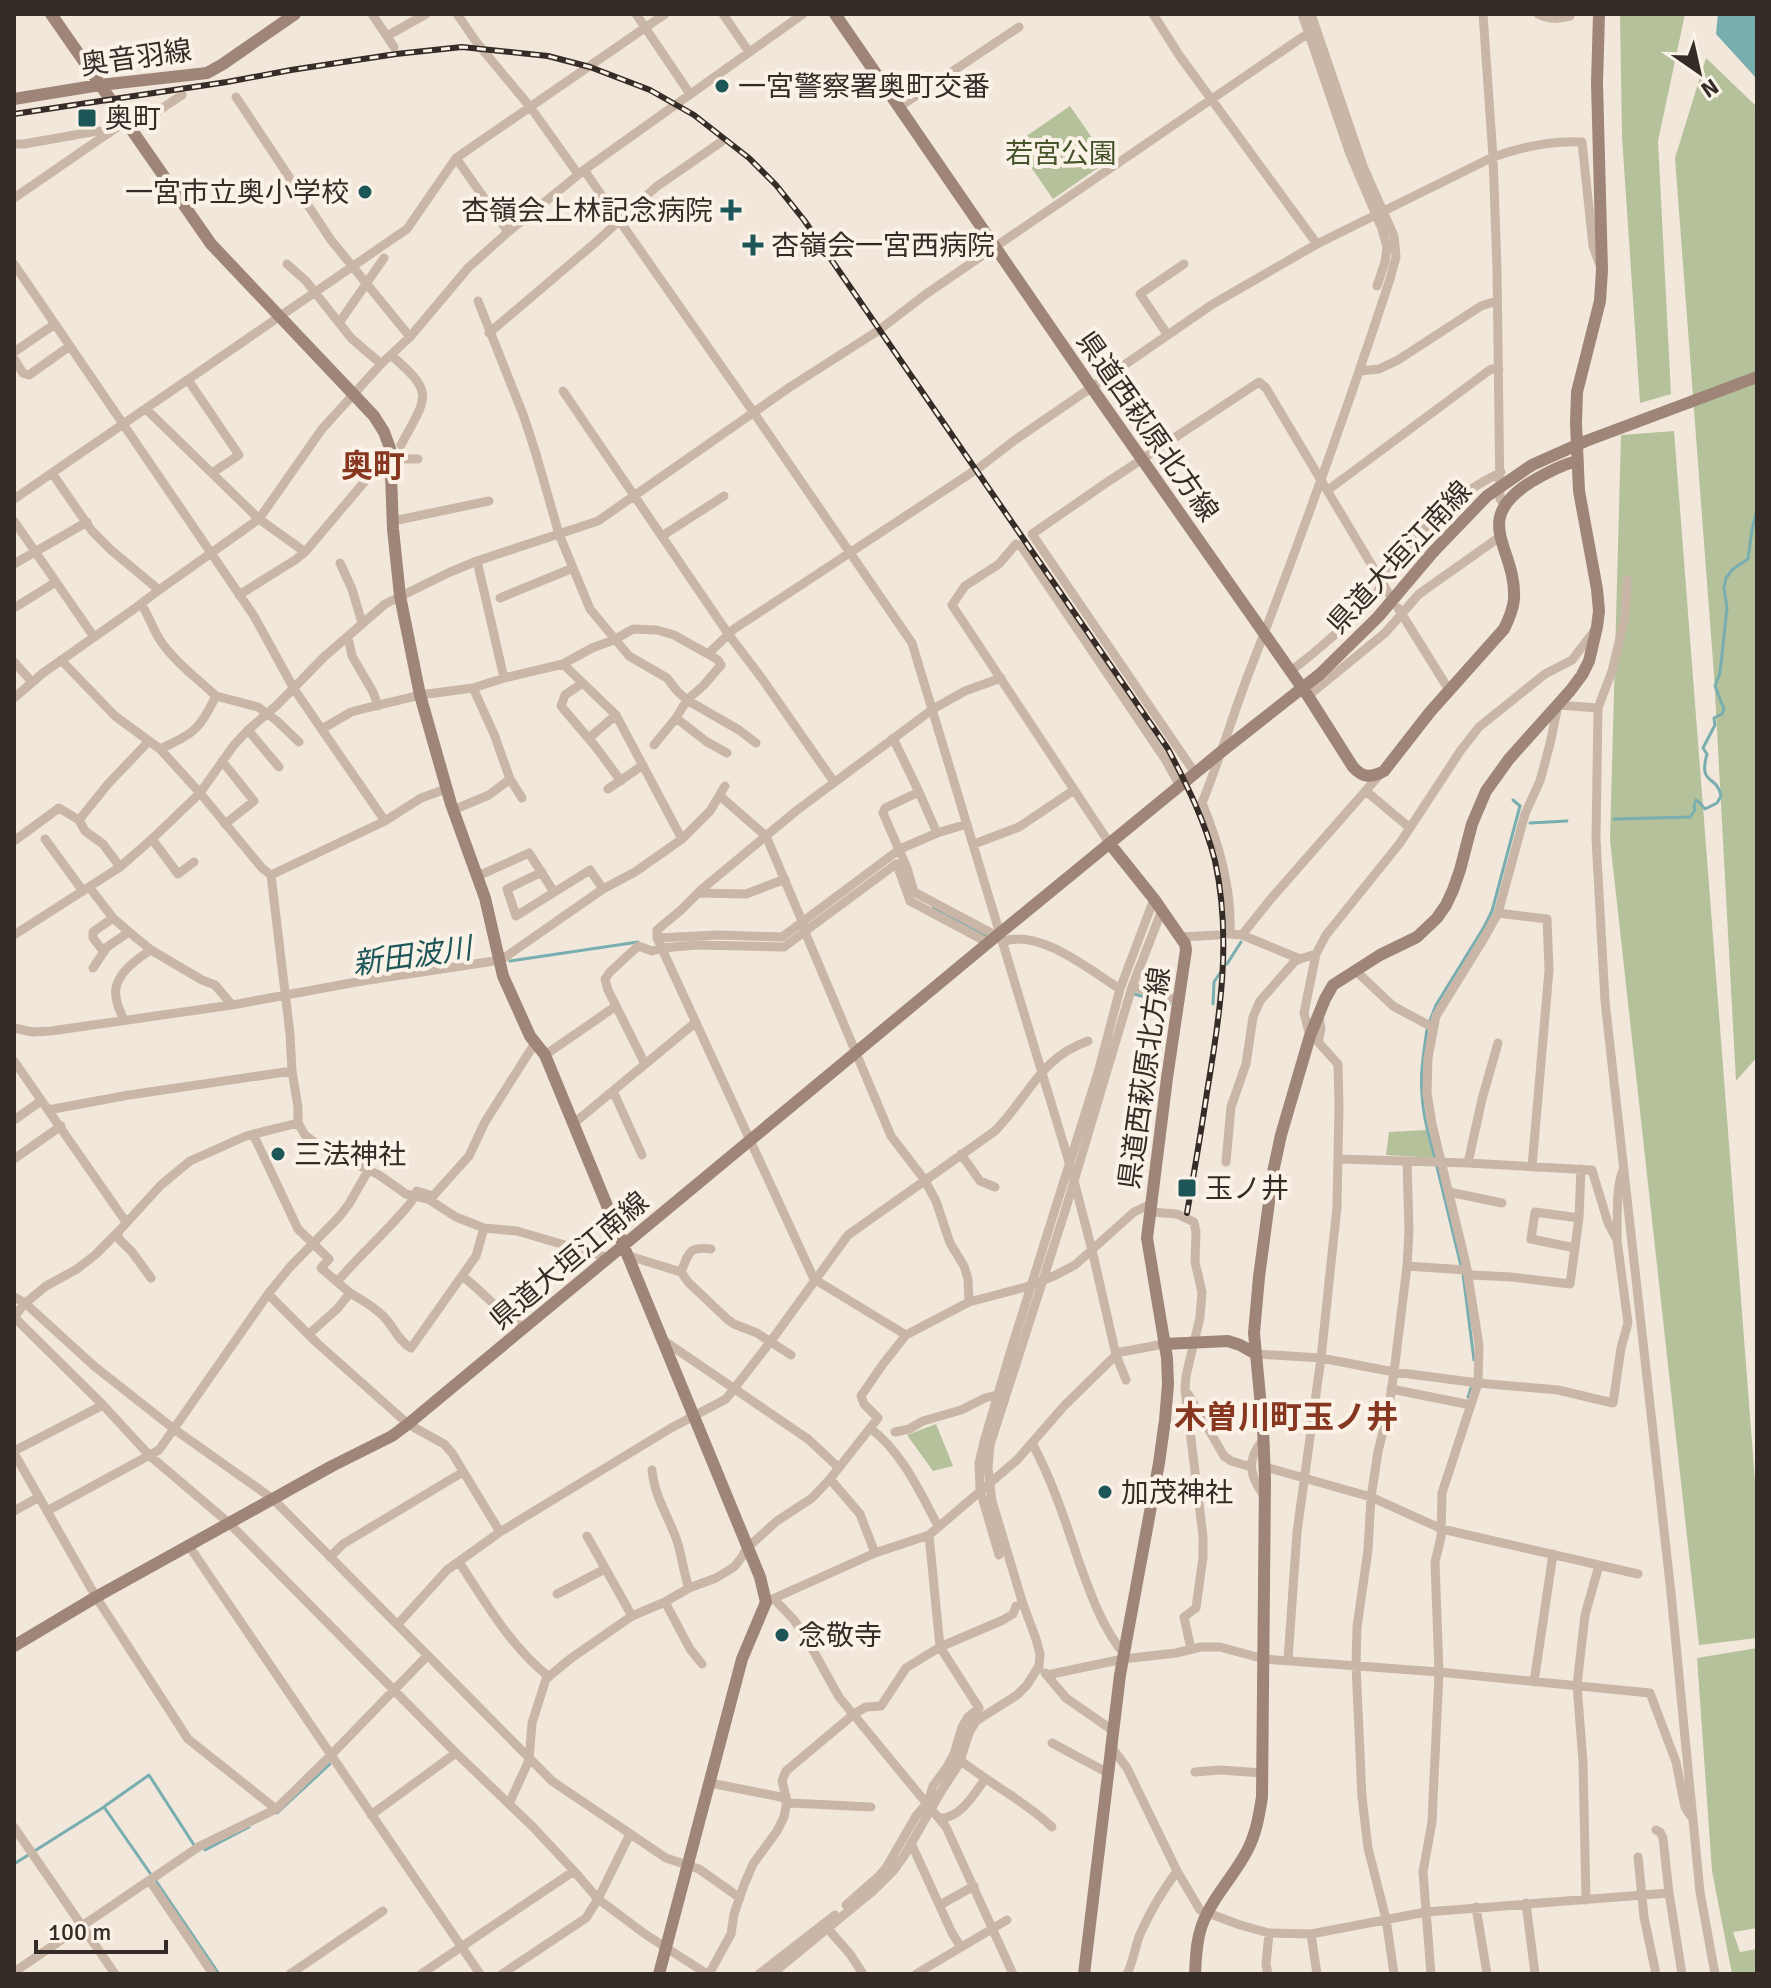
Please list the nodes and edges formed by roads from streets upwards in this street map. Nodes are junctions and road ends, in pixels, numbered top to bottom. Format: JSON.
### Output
{"nodes":[{"id":1,"x":51,"y":14,"type":"edge"},
{"id":2,"x":372,"y":14,"type":"edge"},
{"id":3,"x":426,"y":14,"type":"edge"},
{"id":4,"x":457,"y":14,"type":"edge"},
{"id":5,"x":636,"y":14,"type":"edge"},
{"id":6,"x":665,"y":14,"type":"edge"},
{"id":7,"x":723,"y":14,"type":"edge"},
{"id":8,"x":803,"y":14,"type":"edge"},
{"id":9,"x":835,"y":14,"type":"edge"},
{"id":10,"x":1153,"y":14,"type":"edge"},
{"id":11,"x":1302,"y":14,"type":"edge"},
{"id":12,"x":1311,"y":14,"type":"edge"},
{"id":13,"x":1483,"y":14,"type":"edge"},
{"id":14,"x":1538,"y":14,"type":"edge"},
{"id":15,"x":1599,"y":14,"type":"edge"},
{"id":16,"x":288,"y":16,"type":"edge"},
{"id":17,"x":1570,"y":16,"type":"edge"},
{"id":18,"x":1019,"y":27,"type":"dead end"},
{"id":19,"x":645,"y":28,"type":"junction"},
{"id":20,"x":1313,"y":32,"type":"junction"},
{"id":21,"x":387,"y":36,"type":"junction"},
{"id":22,"x":394,"y":47,"type":"dead end"},
{"id":23,"x":749,"y":52,"type":"junction"},
{"id":24,"x":100,"y":85,"type":"junction"},
{"id":25,"x":690,"y":94,"type":"junction"},
{"id":26,"x":182,"y":95,"type":"dead end"},
{"id":27,"x":236,"y":97,"type":"dead end"},
{"id":28,"x":14,"y":99,"type":"edge"},
{"id":29,"x":1212,"y":99,"type":"junction"},
{"id":30,"x":899,"y":107,"type":"junction"},
{"id":31,"x":531,"y":108,"type":"junction"},
{"id":32,"x":128,"y":125,"type":"junction"},
{"id":33,"x":109,"y":133,"type":"junction"},
{"id":34,"x":721,"y":142,"type":"dead end"},
{"id":35,"x":14,"y":144,"type":"edge"},
{"id":36,"x":1493,"y":157,"type":"junction"},
{"id":37,"x":456,"y":158,"type":"junction"},
{"id":38,"x":581,"y":172,"type":"junction"},
{"id":39,"x":14,"y":198,"type":"edge"},
{"id":40,"x":1380,"y":212,"type":"junction"},
{"id":41,"x":619,"y":220,"type":"junction"},
{"id":42,"x":508,"y":232,"type":"junction"},
{"id":43,"x":1317,"y":244,"type":"junction"},
{"id":44,"x":995,"y":247,"type":"junction"},
{"id":45,"x":384,"y":258,"type":"dead end"},
{"id":46,"x":14,"y":264,"type":"edge"},
{"id":47,"x":287,"y":264,"type":"dead end"},
{"id":48,"x":1184,"y":264,"type":"dead end"},
{"id":49,"x":352,"y":266,"type":"junction"},
{"id":50,"x":1602,"y":270,"type":"junction"},
{"id":51,"x":368,"y":284,"type":"junction"},
{"id":52,"x":1377,"y":286,"type":"dead end"},
{"id":53,"x":313,"y":292,"type":"junction"},
{"id":54,"x":478,"y":301,"type":"dead end"},
{"id":55,"x":1497,"y":301,"type":"junction"},
{"id":56,"x":279,"y":316,"type":"junction"},
{"id":57,"x":339,"y":323,"type":"junction"},
{"id":58,"x":55,"y":324,"type":"junction"},
{"id":59,"x":489,"y":333,"type":"junction"},
{"id":60,"x":1167,"y":334,"type":"junction"},
{"id":61,"x":410,"y":337,"type":"junction"},
{"id":62,"x":70,"y":346,"type":"junction"},
{"id":63,"x":14,"y":352,"type":"edge"},
{"id":64,"x":391,"y":355,"type":"junction"},
{"id":65,"x":14,"y":359,"type":"edge"},
{"id":66,"x":381,"y":364,"type":"junction"},
{"id":67,"x":1499,"y":369,"type":"junction"},
{"id":68,"x":1360,"y":371,"type":"junction"},
{"id":69,"x":1757,"y":377,"type":"edge"},
{"id":70,"x":188,"y":380,"type":"junction"},
{"id":71,"x":1092,"y":388,"type":"junction"},
{"id":72,"x":563,"y":391,"type":"dead end"},
{"id":73,"x":353,"y":394,"type":"junction"},
{"id":74,"x":146,"y":409,"type":"junction"},
{"id":75,"x":754,"y":413,"type":"junction"},
{"id":76,"x":124,"y":425,"type":"junction"},
{"id":77,"x":394,"y":450,"type":"junction"},
{"id":78,"x":1142,"y":459,"type":"junction"},
{"id":79,"x":1577,"y":461,"type":"junction"},
{"id":80,"x":1501,"y":472,"type":"junction"},
{"id":81,"x":52,"y":473,"type":"junction"},
{"id":82,"x":212,"y":473,"type":"junction"},
{"id":83,"x":1321,"y":479,"type":"junction"},
{"id":84,"x":1328,"y":490,"type":"junction"},
{"id":85,"x":724,"y":496,"type":"dead end"},
{"id":86,"x":634,"y":497,"type":"junction"},
{"id":87,"x":14,"y":499,"type":"edge"},
{"id":88,"x":489,"y":501,"type":"dead end"},
{"id":89,"x":1505,"y":504,"type":"junction"},
{"id":90,"x":259,"y":519,"type":"junction"},
{"id":91,"x":14,"y":521,"type":"edge"},
{"id":92,"x":393,"y":521,"type":"junction"},
{"id":93,"x":87,"y":522,"type":"junction"},
{"id":94,"x":559,"y":534,"type":"junction"},
{"id":95,"x":662,"y":536,"type":"junction"},
{"id":96,"x":1501,"y":536,"type":"junction"},
{"id":97,"x":34,"y":551,"type":"junction"},
{"id":98,"x":211,"y":552,"type":"junction"},
{"id":99,"x":305,"y":552,"type":"junction"},
{"id":100,"x":851,"y":553,"type":"junction"},
{"id":101,"x":477,"y":561,"type":"junction"},
{"id":102,"x":340,"y":563,"type":"dead end"},
{"id":103,"x":14,"y":564,"type":"edge"},
{"id":104,"x":573,"y":568,"type":"junction"},
{"id":105,"x":1627,"y":580,"type":"dead end"},
{"id":106,"x":56,"y":582,"type":"junction"},
{"id":107,"x":1383,"y":584,"type":"junction"},
{"id":108,"x":159,"y":590,"type":"junction"},
{"id":109,"x":1389,"y":594,"type":"dead end"},
{"id":110,"x":239,"y":595,"type":"junction"},
{"id":111,"x":400,"y":596,"type":"junction"},
{"id":112,"x":500,"y":598,"type":"dead end"},
{"id":113,"x":141,"y":604,"type":"junction"},
{"id":114,"x":14,"y":608,"type":"edge"},
{"id":115,"x":1400,"y":612,"type":"junction"},
{"id":116,"x":362,"y":623,"type":"junction"},
{"id":117,"x":1597,"y":627,"type":"junction"},
{"id":118,"x":1265,"y":634,"type":"junction"},
{"id":119,"x":729,"y":635,"type":"junction"},
{"id":120,"x":94,"y":637,"type":"junction"},
{"id":121,"x":348,"y":637,"type":"junction"},
{"id":122,"x":614,"y":640,"type":"junction"},
{"id":123,"x":708,"y":654,"type":"junction"},
{"id":124,"x":61,"y":660,"type":"junction"},
{"id":125,"x":14,"y":662,"type":"edge"},
{"id":126,"x":563,"y":664,"type":"junction"},
{"id":127,"x":1291,"y":671,"type":"junction"},
{"id":128,"x":504,"y":678,"type":"junction"},
{"id":129,"x":1001,"y":678,"type":"junction"},
{"id":130,"x":32,"y":682,"type":"junction"},
{"id":131,"x":581,"y":684,"type":"junction"},
{"id":132,"x":473,"y":688,"type":"junction"},
{"id":133,"x":294,"y":689,"type":"junction"},
{"id":134,"x":1449,"y":690,"type":"junction"},
{"id":135,"x":1306,"y":692,"type":"junction"},
{"id":136,"x":420,"y":695,"type":"junction"},
{"id":137,"x":216,"y":696,"type":"junction"},
{"id":138,"x":14,"y":698,"type":"edge"},
{"id":139,"x":687,"y":700,"type":"junction"},
{"id":140,"x":1558,"y":705,"type":"junction"},
{"id":141,"x":378,"y":706,"type":"junction"},
{"id":142,"x":1598,"y":708,"type":"junction"},
{"id":143,"x":933,"y":709,"type":"junction"},
{"id":144,"x":268,"y":713,"type":"junction"},
{"id":145,"x":616,"y":715,"type":"junction"},
{"id":146,"x":676,"y":718,"type":"junction"},
{"id":147,"x":322,"y":729,"type":"junction"},
{"id":148,"x":248,"y":730,"type":"junction"},
{"id":149,"x":589,"y":738,"type":"junction"},
{"id":150,"x":893,"y":738,"type":"junction"},
{"id":151,"x":149,"y":741,"type":"junction"},
{"id":152,"x":299,"y":742,"type":"dead end"},
{"id":153,"x":756,"y":743,"type":"dead end"},
{"id":154,"x":654,"y":745,"type":"dead end"},
{"id":155,"x":160,"y":749,"type":"junction"},
{"id":156,"x":1221,"y":752,"type":"junction"},
{"id":157,"x":727,"y":753,"type":"dead end"},
{"id":158,"x":222,"y":761,"type":"junction"},
{"id":159,"x":643,"y":765,"type":"junction"},
{"id":160,"x":279,"y":767,"type":"dead end"},
{"id":161,"x":1384,"y":771,"type":"junction"},
{"id":162,"x":1195,"y":773,"type":"junction"},
{"id":163,"x":510,"y":779,"type":"junction"},
{"id":164,"x":621,"y":781,"type":"junction"},
{"id":165,"x":834,"y":782,"type":"junction"},
{"id":166,"x":1180,"y":786,"type":"junction"},
{"id":167,"x":446,"y":789,"type":"junction"},
{"id":168,"x":608,"y":789,"type":"dead end"},
{"id":169,"x":1074,"y":790,"type":"junction"},
{"id":170,"x":919,"y":792,"type":"junction"},
{"id":171,"x":1367,"y":792,"type":"junction"},
{"id":172,"x":200,"y":793,"type":"junction"},
{"id":173,"x":522,"y":798,"type":"dead end"},
{"id":174,"x":453,"y":810,"type":"junction"},
{"id":175,"x":79,"y":820,"type":"junction"},
{"id":176,"x":385,"y":821,"type":"junction"},
{"id":177,"x":225,"y":824,"type":"junction"},
{"id":178,"x":967,"y":824,"type":"junction"},
{"id":179,"x":1410,"y":828,"type":"junction"},
{"id":180,"x":937,"y":833,"type":"junction"},
{"id":181,"x":766,"y":836,"type":"junction"},
{"id":182,"x":45,"y":839,"type":"dead end"},
{"id":183,"x":152,"y":839,"type":"junction"},
{"id":184,"x":682,"y":839,"type":"junction"},
{"id":185,"x":14,"y":841,"type":"edge"},
{"id":186,"x":974,"y":844,"type":"junction"},
{"id":187,"x":1110,"y":844,"type":"junction"},
{"id":188,"x":900,"y":849,"type":"junction"},
{"id":189,"x":194,"y":862,"type":"dead end"},
{"id":190,"x":120,"y":867,"type":"junction"},
{"id":191,"x":542,"y":872,"type":"junction"},
{"id":192,"x":271,"y":875,"type":"junction"},
{"id":193,"x":478,"y":876,"type":"junction"},
{"id":194,"x":785,"y":879,"type":"junction"},
{"id":195,"x":603,"y":889,"type":"junction"},
{"id":196,"x":86,"y":890,"type":"junction"},
{"id":197,"x":554,"y":892,"type":"junction"},
{"id":198,"x":698,"y":893,"type":"junction"},
{"id":199,"x":1154,"y":899,"type":"junction"},
{"id":200,"x":1162,"y":910,"type":"junction"},
{"id":201,"x":1498,"y":913,"type":"junction"},
{"id":202,"x":113,"y":918,"type":"junction"},
{"id":203,"x":802,"y":921,"type":"junction"},
{"id":204,"x":129,"y":932,"type":"junction"},
{"id":205,"x":805,"y":932,"type":"junction"},
{"id":206,"x":14,"y":935,"type":"edge"},
{"id":207,"x":1218,"y":935,"type":"dead end"},
{"id":208,"x":1242,"y":935,"type":"junction"},
{"id":209,"x":1180,"y":937,"type":"junction"},
{"id":210,"x":996,"y":939,"type":"junction"},
{"id":211,"x":660,"y":943,"type":"junction"},
{"id":212,"x":151,"y":950,"type":"junction"},
{"id":213,"x":104,"y":952,"type":"junction"},
{"id":214,"x":1316,"y":954,"type":"junction"},
{"id":215,"x":1300,"y":959,"type":"junction"},
{"id":216,"x":501,"y":960,"type":"junction"},
{"id":217,"x":93,"y":968,"type":"dead end"},
{"id":218,"x":1355,"y":970,"type":"junction"},
{"id":219,"x":1132,"y":987,"type":"junction"},
{"id":220,"x":1120,"y":989,"type":"junction"},
{"id":221,"x":284,"y":994,"type":"junction"},
{"id":222,"x":1179,"y":1000,"type":"junction"},
{"id":223,"x":232,"y":1005,"type":"junction"},
{"id":224,"x":616,"y":1006,"type":"junction"},
{"id":225,"x":1319,"y":1016,"type":"junction"},
{"id":226,"x":124,"y":1020,"type":"junction"},
{"id":227,"x":696,"y":1022,"type":"junction"},
{"id":228,"x":1432,"y":1027,"type":"junction"},
{"id":229,"x":14,"y":1028,"type":"edge"},
{"id":230,"x":1310,"y":1036,"type":"junction"},
{"id":231,"x":1088,"y":1041,"type":"dead end"},
{"id":232,"x":535,"y":1043,"type":"junction"},
{"id":233,"x":1498,"y":1043,"type":"dead end"},
{"id":234,"x":857,"y":1052,"type":"junction"},
{"id":235,"x":545,"y":1055,"type":"junction"},
{"id":236,"x":14,"y":1062,"type":"edge"},
{"id":237,"x":645,"y":1064,"type":"junction"},
{"id":238,"x":292,"y":1071,"type":"junction"},
{"id":239,"x":1041,"y":1072,"type":"junction"},
{"id":240,"x":613,"y":1091,"type":"junction"},
{"id":241,"x":41,"y":1101,"type":"junction"},
{"id":242,"x":48,"y":1110,"type":"junction"},
{"id":243,"x":14,"y":1120,"type":"edge"},
{"id":244,"x":298,"y":1123,"type":"junction"},
{"id":245,"x":573,"y":1124,"type":"junction"},
{"id":246,"x":61,"y":1126,"type":"junction"},
{"id":247,"x":253,"y":1134,"type":"junction"},
{"id":248,"x":751,"y":1141,"type":"junction"},
{"id":249,"x":961,"y":1154,"type":"junction"},
{"id":250,"x":642,"y":1155,"type":"dead end"},
{"id":251,"x":14,"y":1159,"type":"edge"},
{"id":252,"x":1339,"y":1159,"type":"junction"},
{"id":253,"x":1407,"y":1161,"type":"junction"},
{"id":254,"x":1069,"y":1162,"type":"junction"},
{"id":255,"x":1226,"y":1162,"type":"dead end"},
{"id":256,"x":1442,"y":1163,"type":"junction"},
{"id":257,"x":1468,"y":1163,"type":"junction"},
{"id":258,"x":1532,"y":1167,"type":"junction"},
{"id":259,"x":1625,"y":1168,"type":"junction"},
{"id":260,"x":369,"y":1169,"type":"junction"},
{"id":261,"x":1581,"y":1169,"type":"junction"},
{"id":262,"x":1074,"y":1177,"type":"junction"},
{"id":263,"x":924,"y":1179,"type":"junction"},
{"id":264,"x":995,"y":1187,"type":"dead end"},
{"id":265,"x":1449,"y":1192,"type":"junction"},
{"id":266,"x":415,"y":1197,"type":"junction"},
{"id":267,"x":1502,"y":1203,"type":"dead end"},
{"id":268,"x":1150,"y":1208,"type":"junction"},
{"id":269,"x":1579,"y":1218,"type":"junction"},
{"id":270,"x":126,"y":1222,"type":"junction"},
{"id":271,"x":484,"y":1228,"type":"junction"},
{"id":272,"x":118,"y":1232,"type":"junction"},
{"id":273,"x":1617,"y":1240,"type":"junction"},
{"id":274,"x":312,"y":1243,"type":"junction"},
{"id":275,"x":1575,"y":1248,"type":"junction"},
{"id":276,"x":711,"y":1249,"type":"dead end"},
{"id":277,"x":1092,"y":1250,"type":"junction"},
{"id":278,"x":624,"y":1251,"type":"junction"},
{"id":279,"x":609,"y":1258,"type":"junction"},
{"id":280,"x":1407,"y":1266,"type":"junction"},
{"id":281,"x":1466,"y":1270,"type":"junction"},
{"id":282,"x":681,"y":1272,"type":"junction"},
{"id":283,"x":462,"y":1276,"type":"junction"},
{"id":284,"x":151,"y":1278,"type":"dead end"},
{"id":285,"x":814,"y":1279,"type":"junction"},
{"id":286,"x":337,"y":1282,"type":"junction"},
{"id":287,"x":1042,"y":1282,"type":"junction"},
{"id":288,"x":1031,"y":1285,"type":"junction"},
{"id":289,"x":350,"y":1293,"type":"junction"},
{"id":290,"x":268,"y":1294,"type":"junction"},
{"id":291,"x":14,"y":1297,"type":"edge"},
{"id":292,"x":969,"y":1302,"type":"junction"},
{"id":293,"x":25,"y":1303,"type":"junction"},
{"id":294,"x":14,"y":1317,"type":"edge"},
{"id":295,"x":525,"y":1328,"type":"junction"},
{"id":296,"x":309,"y":1334,"type":"junction"},
{"id":297,"x":906,"y":1335,"type":"junction"},
{"id":298,"x":660,"y":1338,"type":"junction"},
{"id":299,"x":771,"y":1341,"type":"junction"},
{"id":300,"x":1195,"y":1342,"type":"junction"},
{"id":301,"x":1164,"y":1344,"type":"junction"},
{"id":302,"x":1256,"y":1354,"type":"junction"},
{"id":303,"x":791,"y":1355,"type":"dead end"},
{"id":304,"x":1116,"y":1355,"type":"junction"},
{"id":305,"x":1321,"y":1358,"type":"junction"},
{"id":306,"x":1394,"y":1372,"type":"junction"},
{"id":307,"x":1126,"y":1380,"type":"dead end"},
{"id":308,"x":1478,"y":1383,"type":"junction"},
{"id":309,"x":734,"y":1389,"type":"junction"},
{"id":310,"x":1391,"y":1389,"type":"junction"},
{"id":311,"x":1185,"y":1390,"type":"junction"},
{"id":312,"x":997,"y":1395,"type":"junction"},
{"id":313,"x":103,"y":1405,"type":"junction"},
{"id":314,"x":1471,"y":1405,"type":"junction"},
{"id":315,"x":693,"y":1416,"type":"junction"},
{"id":316,"x":408,"y":1424,"type":"junction"},
{"id":317,"x":870,"y":1428,"type":"junction"},
{"id":318,"x":174,"y":1429,"type":"junction"},
{"id":319,"x":895,"y":1432,"type":"dead end"},
{"id":320,"x":1263,"y":1440,"type":"junction"},
{"id":321,"x":1032,"y":1443,"type":"junction"},
{"id":322,"x":14,"y":1452,"type":"edge"},
{"id":323,"x":149,"y":1455,"type":"junction"},
{"id":324,"x":838,"y":1467,"type":"junction"},
{"id":325,"x":1251,"y":1467,"type":"junction"},
{"id":326,"x":1265,"y":1467,"type":"junction"},
{"id":327,"x":652,"y":1470,"type":"dead end"},
{"id":328,"x":463,"y":1472,"type":"junction"},
{"id":329,"x":1304,"y":1477,"type":"junction"},
{"id":330,"x":830,"y":1479,"type":"junction"},
{"id":331,"x":989,"y":1482,"type":"junction"},
{"id":332,"x":980,"y":1490,"type":"junction"},
{"id":333,"x":39,"y":1497,"type":"junction"},
{"id":334,"x":1265,"y":1497,"type":"junction"},
{"id":335,"x":1371,"y":1497,"type":"junction"},
{"id":336,"x":273,"y":1499,"type":"junction"},
{"id":337,"x":14,"y":1511,"type":"edge"},
{"id":338,"x":47,"y":1511,"type":"junction"},
{"id":339,"x":230,"y":1524,"type":"junction"},
{"id":340,"x":938,"y":1526,"type":"junction"},
{"id":341,"x":1442,"y":1529,"type":"junction"},
{"id":342,"x":500,"y":1532,"type":"junction"},
{"id":343,"x":929,"y":1535,"type":"junction"},
{"id":344,"x":587,"y":1536,"type":"dead end"},
{"id":345,"x":189,"y":1546,"type":"junction"},
{"id":346,"x":747,"y":1547,"type":"junction"},
{"id":347,"x":875,"y":1553,"type":"junction"},
{"id":348,"x":1553,"y":1554,"type":"junction"},
{"id":349,"x":999,"y":1555,"type":"dead end"},
{"id":350,"x":330,"y":1557,"type":"junction"},
{"id":351,"x":459,"y":1562,"type":"junction"},
{"id":352,"x":1597,"y":1565,"type":"junction"},
{"id":353,"x":605,"y":1569,"type":"junction"},
{"id":354,"x":1638,"y":1574,"type":"dead end"},
{"id":355,"x":689,"y":1588,"type":"junction"},
{"id":356,"x":557,"y":1594,"type":"dead end"},
{"id":357,"x":96,"y":1597,"type":"junction"},
{"id":358,"x":770,"y":1601,"type":"junction"},
{"id":359,"x":665,"y":1602,"type":"junction"},
{"id":360,"x":1016,"y":1606,"type":"dead end"},
{"id":361,"x":632,"y":1616,"type":"junction"},
{"id":362,"x":398,"y":1624,"type":"junction"},
{"id":363,"x":14,"y":1646,"type":"edge"},
{"id":364,"x":940,"y":1647,"type":"junction"},
{"id":365,"x":1191,"y":1649,"type":"junction"},
{"id":366,"x":427,"y":1656,"type":"junction"},
{"id":367,"x":1124,"y":1656,"type":"junction"},
{"id":368,"x":1264,"y":1659,"type":"junction"},
{"id":369,"x":1288,"y":1660,"type":"junction"},
{"id":370,"x":702,"y":1664,"type":"dead end"},
{"id":371,"x":1356,"y":1665,"type":"junction"},
{"id":372,"x":1039,"y":1666,"type":"junction"},
{"id":373,"x":1439,"y":1672,"type":"junction"},
{"id":374,"x":1047,"y":1675,"type":"junction"},
{"id":375,"x":549,"y":1677,"type":"junction"},
{"id":376,"x":1534,"y":1682,"type":"junction"},
{"id":377,"x":1577,"y":1685,"type":"junction"},
{"id":378,"x":394,"y":1690,"type":"junction"},
{"id":379,"x":854,"y":1714,"type":"junction"},
{"id":380,"x":1112,"y":1730,"type":"junction"},
{"id":381,"x":1052,"y":1743,"type":"dead end"},
{"id":382,"x":1110,"y":1745,"type":"junction"},
{"id":383,"x":456,"y":1753,"type":"junction"},
{"id":384,"x":331,"y":1755,"type":"junction"},
{"id":385,"x":529,"y":1760,"type":"junction"},
{"id":386,"x":960,"y":1760,"type":"junction"},
{"id":387,"x":1195,"y":1772,"type":"dead end"},
{"id":388,"x":1108,"y":1773,"type":"junction"},
{"id":389,"x":1263,"y":1773,"type":"junction"},
{"id":390,"x":985,"y":1779,"type":"junction"},
{"id":391,"x":710,"y":1783,"type":"junction"},
{"id":392,"x":787,"y":1801,"type":"junction"},
{"id":393,"x":509,"y":1804,"type":"junction"},
{"id":394,"x":930,"y":1805,"type":"junction"},
{"id":395,"x":871,"y":1807,"type":"dead end"},
{"id":396,"x":276,"y":1809,"type":"junction"},
{"id":397,"x":371,"y":1815,"type":"junction"},
{"id":398,"x":940,"y":1818,"type":"junction"},
{"id":399,"x":1692,"y":1818,"type":"junction"},
{"id":400,"x":14,"y":1827,"type":"edge"},
{"id":401,"x":1052,"y":1827,"type":"dead end"},
{"id":402,"x":1656,"y":1830,"type":"dead end"},
{"id":403,"x":630,"y":1834,"type":"junction"},
{"id":404,"x":911,"y":1843,"type":"junction"},
{"id":405,"x":1638,"y":1857,"type":"dead end"},
{"id":406,"x":688,"y":1865,"type":"junction"},
{"id":407,"x":574,"y":1871,"type":"junction"},
{"id":408,"x":1177,"y":1871,"type":"junction"},
{"id":409,"x":150,"y":1881,"type":"junction"},
{"id":410,"x":974,"y":1886,"type":"junction"},
{"id":411,"x":1669,"y":1893,"type":"junction"},
{"id":412,"x":1642,"y":1896,"type":"junction"},
{"id":413,"x":740,"y":1898,"type":"junction"},
{"id":414,"x":598,"y":1899,"type":"junction"},
{"id":415,"x":1586,"y":1900,"type":"junction"},
{"id":416,"x":1526,"y":1903,"type":"junction"},
{"id":417,"x":940,"y":1905,"type":"junction"},
{"id":418,"x":1476,"y":1907,"type":"junction"},
{"id":419,"x":383,"y":1911,"type":"dead end"},
{"id":420,"x":1426,"y":1912,"type":"junction"},
{"id":421,"x":1208,"y":1913,"type":"junction"},
{"id":422,"x":1386,"y":1919,"type":"junction"},
{"id":423,"x":1007,"y":1920,"type":"dead end"},
{"id":424,"x":81,"y":1926,"type":"junction"},
{"id":425,"x":993,"y":1928,"type":"junction"},
{"id":426,"x":828,"y":1929,"type":"junction"},
{"id":427,"x":1269,"y":1933,"type":"junction"},
{"id":428,"x":1311,"y":1934,"type":"junction"},
{"id":429,"x":461,"y":1947,"type":"junction"},
{"id":430,"x":666,"y":1947,"type":"junction"},
{"id":431,"x":961,"y":1947,"type":"junction"},
{"id":432,"x":932,"y":1970,"type":"edge"},
{"id":433,"x":14,"y":1972,"type":"edge"},
{"id":434,"x":115,"y":1974,"type":"edge"},
{"id":435,"x":213,"y":1974,"type":"edge"},
{"id":436,"x":290,"y":1974,"type":"edge"},
{"id":437,"x":421,"y":1974,"type":"edge"},
{"id":438,"x":480,"y":1974,"type":"edge"},
{"id":439,"x":502,"y":1974,"type":"edge"},
{"id":440,"x":659,"y":1974,"type":"edge"},
{"id":441,"x":708,"y":1974,"type":"edge"},
{"id":442,"x":759,"y":1974,"type":"edge"},
{"id":443,"x":772,"y":1974,"type":"edge"},
{"id":444,"x":863,"y":1974,"type":"edge"},
{"id":445,"x":916,"y":1974,"type":"edge"},
{"id":446,"x":1013,"y":1974,"type":"edge"},
{"id":447,"x":1084,"y":1974,"type":"edge"},
{"id":448,"x":1127,"y":1974,"type":"edge"},
{"id":449,"x":1195,"y":1974,"type":"edge"},
{"id":450,"x":1268,"y":1974,"type":"edge"},
{"id":451,"x":1317,"y":1974,"type":"edge"},
{"id":452,"x":1394,"y":1974,"type":"edge"},
{"id":453,"x":1431,"y":1974,"type":"edge"},
{"id":454,"x":1487,"y":1974,"type":"edge"},
{"id":455,"x":1535,"y":1974,"type":"edge"},
{"id":456,"x":1656,"y":1974,"type":"edge"},
{"id":457,"x":1682,"y":1974,"type":"edge"},
{"id":458,"x":1715,"y":1974,"type":"edge"}],
"edges":[{"from":1,"to":24,"type":"street"},
{"from":2,"to":21,"type":"street"},
{"from":3,"to":21,"type":"street"},
{"from":4,"to":31,"type":"street"},
{"from":5,"to":19,"type":"street"},
{"from":6,"to":19,"type":"street"},
{"from":7,"to":23,"type":"street"},
{"from":8,"to":23,"type":"street"},
{"from":9,"to":30,"type":"street","name":"県道西萩原北方線"},
{"from":10,"to":29,"type":"street"},
{"from":11,"to":20,"type":"street"},
{"from":12,"to":20,"type":"street"},
{"from":13,"to":36,"type":"street"},
{"from":14,"to":17,"type":"street"},
{"from":15,"to":50,"type":"street"},
{"from":16,"to":24,"type":"street","name":"奥音羽線"},
{"from":18,"to":30,"type":"street"},
{"from":19,"to":25,"type":"street"},
{"from":19,"to":31,"type":"street"},
{"from":20,"to":29,"type":"street"},
{"from":20,"to":40,"type":"street"},
{"from":21,"to":22,"type":"street"},
{"from":23,"to":25,"type":"street"},
{"from":24,"to":28,"type":"street","name":"奥音羽線"},
{"from":24,"to":32,"type":"street"},
{"from":25,"to":38,"type":"street"},
{"from":26,"to":32,"type":"street"},
{"from":27,"to":49,"type":"street"},
{"from":29,"to":43,"type":"street"},
{"from":29,"to":44,"type":"street"},
{"from":30,"to":44,"type":"street","name":"県道西萩原北方線"},
{"from":31,"to":37,"type":"street"},
{"from":31,"to":38,"type":"street"},
{"from":32,"to":33,"type":"street"},
{"from":32,"to":56,"type":"street"},
{"from":33,"to":35,"type":"street"},
{"from":33,"to":39,"type":"street"},
{"from":34,"to":41,"type":"street"},
{"from":36,"to":40,"type":"street"},
{"from":36,"to":50,"type":"street"},
{"from":36,"to":55,"type":"street"},
{"from":37,"to":42,"type":"street"},
{"from":37,"to":49,"type":"street"},
{"from":38,"to":41,"type":"street"},
{"from":38,"to":42,"type":"street"},
{"from":40,"to":43,"type":"street"},
{"from":40,"to":52,"type":"street"},
{"from":40,"to":68,"type":"street"},
{"from":41,"to":59,"type":"street"},
{"from":41,"to":75,"type":"street"},
{"from":42,"to":61,"type":"street"},
{"from":43,"to":60,"type":"street"},
{"from":44,"to":71,"type":"street","name":"県道西萩原北方線"},
{"from":44,"to":75,"type":"street"},
{"from":45,"to":51,"type":"street"},
{"from":46,"to":58,"type":"street"},
{"from":47,"to":53,"type":"street"},
{"from":48,"to":60,"type":"street"},
{"from":49,"to":51,"type":"street"},
{"from":49,"to":53,"type":"street"},
{"from":50,"to":79,"type":"street"},
{"from":51,"to":57,"type":"street"},
{"from":51,"to":61,"type":"street"},
{"from":53,"to":56,"type":"street"},
{"from":53,"to":57,"type":"street"},
{"from":54,"to":59,"type":"street"},
{"from":55,"to":67,"type":"street"},
{"from":55,"to":68,"type":"street"},
{"from":56,"to":70,"type":"street"},
{"from":56,"to":73,"type":"street"},
{"from":57,"to":66,"type":"street"},
{"from":58,"to":62,"type":"street"},
{"from":58,"to":63,"type":"street"},
{"from":59,"to":94,"type":"street"},
{"from":60,"to":71,"type":"street"},
{"from":61,"to":64,"type":"street"},
{"from":62,"to":65,"type":"street"},
{"from":62,"to":76,"type":"street"},
{"from":64,"to":66,"type":"street"},
{"from":64,"to":77,"type":"street"},
{"from":66,"to":73,"type":"street"},
{"from":67,"to":80,"type":"street"},
{"from":67,"to":84,"type":"street"},
{"from":68,"to":83,"type":"street"},
{"from":69,"to":135,"type":"street","name":"県道大垣江南線","bridge":true},
{"from":70,"to":74,"type":"street"},
{"from":70,"to":82,"type":"street"},
{"from":71,"to":78,"type":"street","name":"県道西萩原北方線"},
{"from":71,"to":100,"type":"street"},
{"from":72,"to":86,"type":"street"},
{"from":73,"to":77,"type":"street"},
{"from":73,"to":90,"type":"street"},
{"from":74,"to":76,"type":"street"},
{"from":74,"to":82,"type":"street"},
{"from":75,"to":86,"type":"street"},
{"from":75,"to":100,"type":"street"},
{"from":76,"to":81,"type":"street"},
{"from":76,"to":98,"type":"street"},
{"from":77,"to":77,"type":"street"},
{"from":77,"to":92,"type":"street"},
{"from":77,"to":99,"type":"street"},
{"from":78,"to":83,"type":"street"},
{"from":78,"to":118,"type":"street","name":"県道西萩原北方線"},
{"from":78,"to":162,"type":"street"},
{"from":79,"to":89,"type":"street"},
{"from":79,"to":117,"type":"street"},
{"from":80,"to":89,"type":"street"},
{"from":80,"to":107,"type":"street"},
{"from":81,"to":87,"type":"street"},
{"from":81,"to":93,"type":"street"},
{"from":82,"to":90,"type":"street"},
{"from":83,"to":84,"type":"street"},
{"from":83,"to":118,"type":"street"},
{"from":84,"to":107,"type":"street"},
{"from":85,"to":95,"type":"street"},
{"from":86,"to":94,"type":"street"},
{"from":86,"to":95,"type":"street"},
{"from":88,"to":92,"type":"street"},
{"from":89,"to":96,"type":"street"},
{"from":90,"to":98,"type":"street"},
{"from":90,"to":99,"type":"street"},
{"from":91,"to":97,"type":"street"},
{"from":92,"to":111,"type":"street"},
{"from":93,"to":97,"type":"street"},
{"from":93,"to":108,"type":"street"},
{"from":94,"to":101,"type":"street"},
{"from":94,"to":104,"type":"street"},
{"from":95,"to":119,"type":"street"},
{"from":96,"to":115,"type":"street"},
{"from":96,"to":134,"type":"street"},
{"from":97,"to":103,"type":"street"},
{"from":97,"to":106,"type":"street"},
{"from":98,"to":108,"type":"street"},
{"from":98,"to":110,"type":"street"},
{"from":99,"to":110,"type":"street"},
{"from":100,"to":119,"type":"street"},
{"from":100,"to":143,"type":"street"},
{"from":101,"to":111,"type":"street"},
{"from":101,"to":128,"type":"street"},
{"from":102,"to":116,"type":"street"},
{"from":104,"to":112,"type":"street"},
{"from":104,"to":122,"type":"street"},
{"from":105,"to":142,"type":"street"},
{"from":106,"to":114,"type":"street"},
{"from":106,"to":120,"type":"street"},
{"from":107,"to":109,"type":"street"},
{"from":107,"to":127,"type":"street"},
{"from":108,"to":113,"type":"street"},
{"from":110,"to":133,"type":"street"},
{"from":111,"to":116,"type":"street"},
{"from":111,"to":136,"type":"street"},
{"from":113,"to":120,"type":"street"},
{"from":113,"to":137,"type":"street"},
{"from":115,"to":134,"type":"street"},
{"from":115,"to":135,"type":"street"},
{"from":116,"to":121,"type":"street"},
{"from":117,"to":140,"type":"street"},
{"from":117,"to":179,"type":"street"},
{"from":118,"to":127,"type":"street","name":"県道西萩原北方線"},
{"from":118,"to":156,"type":"street"},
{"from":119,"to":123,"type":"street"},
{"from":119,"to":165,"type":"street"},
{"from":120,"to":124,"type":"street"},
{"from":121,"to":133,"type":"street"},
{"from":121,"to":141,"type":"street"},
{"from":122,"to":123,"type":"street"},
{"from":122,"to":126,"type":"street"},
{"from":122,"to":139,"type":"street"},
{"from":123,"to":139,"type":"street"},
{"from":124,"to":130,"type":"street"},
{"from":124,"to":151,"type":"street"},
{"from":125,"to":130,"type":"street"},
{"from":126,"to":128,"type":"street"},
{"from":126,"to":131,"type":"street"},
{"from":127,"to":135,"type":"street","name":"県道西萩原北方線"},
{"from":128,"to":132,"type":"street"},
{"from":129,"to":143,"type":"street"},
{"from":129,"to":166,"type":"street"},
{"from":129,"to":169,"type":"street"},
{"from":130,"to":138,"type":"street"},
{"from":131,"to":145,"type":"street"},
{"from":131,"to":149,"type":"street"},
{"from":132,"to":136,"type":"street"},
{"from":132,"to":163,"type":"street"},
{"from":133,"to":144,"type":"street"},
{"from":133,"to":147,"type":"street"},
{"from":134,"to":161,"type":"street"},
{"from":135,"to":156,"type":"street"},
{"from":135,"to":161,"type":"street","name":"県道西萩原北方線"},
{"from":136,"to":141,"type":"street"},
{"from":136,"to":167,"type":"street"},
{"from":137,"to":144,"type":"street"},
{"from":137,"to":155,"type":"street"},
{"from":139,"to":146,"type":"street"},
{"from":139,"to":153,"type":"street"},
{"from":140,"to":142,"type":"street"},
{"from":140,"to":201,"type":"street"},
{"from":140,"to":218,"type":"street"},
{"from":141,"to":147,"type":"street"},
{"from":142,"to":259,"type":"street"},
{"from":143,"to":150,"type":"street"},
{"from":143,"to":178,"type":"street"},
{"from":144,"to":148,"type":"street"},
{"from":144,"to":152,"type":"street"},
{"from":145,"to":149,"type":"street"},
{"from":145,"to":159,"type":"street"},
{"from":146,"to":154,"type":"street"},
{"from":146,"to":157,"type":"street"},
{"from":147,"to":176,"type":"street"},
{"from":148,"to":158,"type":"street"},
{"from":148,"to":160,"type":"street"},
{"from":149,"to":164,"type":"street"},
{"from":150,"to":165,"type":"street"},
{"from":150,"to":170,"type":"street"},
{"from":151,"to":155,"type":"street"},
{"from":151,"to":175,"type":"street"},
{"from":155,"to":172,"type":"street"},
{"from":156,"to":162,"type":"street"},
{"from":156,"to":208,"type":"street"},
{"from":158,"to":172,"type":"street"},
{"from":158,"to":177,"type":"street"},
{"from":159,"to":164,"type":"street"},
{"from":159,"to":184,"type":"street"},
{"from":161,"to":171,"type":"street"},
{"from":162,"to":166,"type":"street"},
{"from":163,"to":173,"type":"street"},
{"from":163,"to":174,"type":"street"},
{"from":164,"to":168,"type":"street"},
{"from":165,"to":181,"type":"street"},
{"from":166,"to":187,"type":"street"},
{"from":167,"to":174,"type":"street"},
{"from":167,"to":176,"type":"street"},
{"from":169,"to":186,"type":"street"},
{"from":169,"to":187,"type":"street"},
{"from":170,"to":180,"type":"street"},
{"from":170,"to":188,"type":"street"},
{"from":171,"to":179,"type":"street"},
{"from":171,"to":208,"type":"street"},
{"from":172,"to":177,"type":"street"},
{"from":172,"to":183,"type":"street"},
{"from":174,"to":193,"type":"street"},
{"from":175,"to":185,"type":"street"},
{"from":175,"to":190,"type":"street"},
{"from":176,"to":192,"type":"street"},
{"from":177,"to":192,"type":"street"},
{"from":178,"to":180,"type":"street"},
{"from":178,"to":186,"type":"street"},
{"from":179,"to":214,"type":"street"},
{"from":180,"to":188,"type":"street"},
{"from":181,"to":184,"type":"street"},
{"from":181,"to":194,"type":"street"},
{"from":181,"to":198,"type":"street"},
{"from":182,"to":196,"type":"street"},
{"from":183,"to":189,"type":"street"},
{"from":183,"to":190,"type":"street"},
{"from":184,"to":195,"type":"street"},
{"from":186,"to":210,"type":"street"},
{"from":187,"to":199,"type":"street","name":"県道西萩原北方線"},
{"from":187,"to":210,"type":"street","name":"県道大垣江南線"},
{"from":188,"to":203,"type":"street"},
{"from":188,"to":210,"type":"street"},
{"from":190,"to":196,"type":"street"},
{"from":191,"to":193,"type":"street"},
{"from":191,"to":197,"type":"street"},
{"from":191,"to":197,"type":"street"},
{"from":192,"to":221,"type":"street"},
{"from":193,"to":216,"type":"street"},
{"from":194,"to":198,"type":"street"},
{"from":194,"to":203,"type":"street"},
{"from":195,"to":197,"type":"street"},
{"from":195,"to":216,"type":"street"},
{"from":196,"to":202,"type":"street"},
{"from":196,"to":206,"type":"street"},
{"from":198,"to":211,"type":"street"},
{"from":199,"to":200,"type":"street","name":"県道西萩原北方線"},
{"from":199,"to":220,"type":"street"},
{"from":200,"to":209,"type":"street","name":"県道西萩原北方線"},
{"from":200,"to":219,"type":"street"},
{"from":201,"to":228,"type":"street"},
{"from":201,"to":258,"type":"street"},
{"from":202,"to":204,"type":"street"},
{"from":202,"to":213,"type":"street"},
{"from":203,"to":205,"type":"street"},
{"from":203,"to":211,"type":"street"},
{"from":204,"to":212,"type":"street"},
{"from":204,"to":213,"type":"street"},
{"from":205,"to":210,"type":"street"},
{"from":205,"to":211,"type":"street"},
{"from":205,"to":234,"type":"street"},
{"from":207,"to":209,"type":"street"},
{"from":208,"to":215,"type":"street"},
{"from":209,"to":222,"type":"street","name":"県道西萩原北方線"},
{"from":210,"to":220,"type":"street"},
{"from":210,"to":234,"type":"street","name":"県道大垣江南線"},
{"from":210,"to":239,"type":"street"},
{"from":211,"to":224,"type":"street"},
{"from":211,"to":227,"type":"street"},
{"from":212,"to":223,"type":"street"},
{"from":212,"to":226,"type":"street"},
{"from":213,"to":217,"type":"street"},
{"from":214,"to":215,"type":"street"},
{"from":214,"to":230,"type":"street"},
{"from":215,"to":255,"type":"street"},
{"from":216,"to":221,"type":"street"},
{"from":216,"to":232,"type":"street"},
{"from":218,"to":225,"type":"street"},
{"from":218,"to":228,"type":"street"},
{"from":219,"to":222,"type":"street"},
{"from":219,"to":262,"type":"street"},
{"from":220,"to":254,"type":"street"},
{"from":221,"to":223,"type":"street"},
{"from":221,"to":238,"type":"street"},
{"from":222,"to":268,"type":"street","name":"県道西萩原北方線"},
{"from":223,"to":226,"type":"street"},
{"from":224,"to":235,"type":"street"},
{"from":224,"to":237,"type":"street"},
{"from":225,"to":230,"type":"street"},
{"from":225,"to":252,"type":"street"},
{"from":226,"to":229,"type":"street"},
{"from":227,"to":237,"type":"street"},
{"from":227,"to":248,"type":"street"},
{"from":228,"to":256,"type":"street"},
{"from":230,"to":302,"type":"street"},
{"from":231,"to":239,"type":"street"},
{"from":232,"to":235,"type":"street"},
{"from":232,"to":266,"type":"street"},
{"from":233,"to":257,"type":"street"},
{"from":234,"to":248,"type":"street","name":"県道大垣江南線"},
{"from":234,"to":263,"type":"street"},
{"from":235,"to":245,"type":"street"},
{"from":236,"to":241,"type":"street"},
{"from":237,"to":240,"type":"street"},
{"from":238,"to":242,"type":"street"},
{"from":238,"to":244,"type":"street"},
{"from":239,"to":249,"type":"street"},
{"from":239,"to":254,"type":"street"},
{"from":240,"to":245,"type":"street"},
{"from":240,"to":250,"type":"street"},
{"from":241,"to":242,"type":"street"},
{"from":241,"to":243,"type":"street"},
{"from":242,"to":246,"type":"street"},
{"from":244,"to":247,"type":"street"},
{"from":244,"to":260,"type":"street"},
{"from":245,"to":278,"type":"street"},
{"from":246,"to":251,"type":"street"},
{"from":246,"to":270,"type":"street"},
{"from":247,"to":270,"type":"street"},
{"from":247,"to":274,"type":"street"},
{"from":248,"to":278,"type":"street","name":"県道大垣江南線"},
{"from":248,"to":285,"type":"street"},
{"from":249,"to":263,"type":"street"},
{"from":249,"to":264,"type":"street"},
{"from":252,"to":253,"type":"street"},
{"from":252,"to":305,"type":"street"},
{"from":253,"to":256,"type":"street"},
{"from":253,"to":280,"type":"street"},
{"from":254,"to":262,"type":"street"},
{"from":254,"to":288,"type":"street"},
{"from":256,"to":257,"type":"street"},
{"from":256,"to":265,"type":"street"},
{"from":257,"to":258,"type":"street"},
{"from":258,"to":261,"type":"street"},
{"from":259,"to":273,"type":"street"},
{"from":259,"to":399,"type":"street"},
{"from":260,"to":266,"type":"street"},
{"from":260,"to":274,"type":"street"},
{"from":261,"to":269,"type":"street"},
{"from":261,"to":273,"type":"street"},
{"from":262,"to":277,"type":"street"},
{"from":262,"to":287,"type":"street"},
{"from":263,"to":285,"type":"street"},
{"from":263,"to":292,"type":"street"},
{"from":265,"to":267,"type":"street"},
{"from":265,"to":281,"type":"street"},
{"from":266,"to":271,"type":"street"},
{"from":266,"to":286,"type":"street"},
{"from":268,"to":277,"type":"street"},
{"from":268,"to":300,"type":"street"},
{"from":268,"to":301,"type":"street","name":"県道西萩原北方線"},
{"from":269,"to":275,"type":"street"},
{"from":269,"to":275,"type":"street"},
{"from":270,"to":272,"type":"street"},
{"from":271,"to":279,"type":"street"},
{"from":271,"to":283,"type":"street"},
{"from":272,"to":284,"type":"street"},
{"from":272,"to":293,"type":"street"},
{"from":273,"to":308,"type":"street"},
{"from":274,"to":286,"type":"street"},
{"from":274,"to":290,"type":"street"},
{"from":275,"to":281,"type":"street"},
{"from":276,"to":282,"type":"street"},
{"from":277,"to":287,"type":"street"},
{"from":277,"to":304,"type":"street"},
{"from":278,"to":279,"type":"street","name":"県道大垣江南線"},
{"from":278,"to":282,"type":"street"},
{"from":278,"to":298,"type":"street"},
{"from":279,"to":295,"type":"street","name":"県道大垣江南線"},
{"from":280,"to":281,"type":"street"},
{"from":280,"to":306,"type":"street"},
{"from":281,"to":308,"type":"street"},
{"from":282,"to":299,"type":"street"},
{"from":283,"to":289,"type":"street"},
{"from":283,"to":295,"type":"street"},
{"from":285,"to":297,"type":"street"},
{"from":285,"to":299,"type":"street"},
{"from":286,"to":289,"type":"street"},
{"from":287,"to":288,"type":"street"},
{"from":287,"to":331,"type":"street"},
{"from":288,"to":292,"type":"street"},
{"from":288,"to":312,"type":"street"},
{"from":289,"to":296,"type":"street"},
{"from":290,"to":296,"type":"street"},
{"from":290,"to":318,"type":"street"},
{"from":291,"to":293,"type":"street"},
{"from":292,"to":297,"type":"street"},
{"from":293,"to":294,"type":"street"},
{"from":293,"to":318,"type":"street"},
{"from":294,"to":313,"type":"street"},
{"from":295,"to":316,"type":"street","name":"県道大垣江南線"},
{"from":296,"to":316,"type":"street"},
{"from":297,"to":317,"type":"street"},
{"from":298,"to":309,"type":"street"},
{"from":298,"to":315,"type":"street"},
{"from":299,"to":303,"type":"street"},
{"from":299,"to":309,"type":"street"},
{"from":300,"to":301,"type":"street"},
{"from":300,"to":302,"type":"street"},
{"from":300,"to":311,"type":"street"},
{"from":301,"to":304,"type":"street"},
{"from":301,"to":367,"type":"street","name":"県道西萩原北方線"},
{"from":302,"to":305,"type":"street"},
{"from":302,"to":320,"type":"street"},
{"from":304,"to":307,"type":"street"},
{"from":304,"to":321,"type":"street"},
{"from":305,"to":306,"type":"street"},
{"from":305,"to":329,"type":"street"},
{"from":306,"to":308,"type":"street"},
{"from":306,"to":310,"type":"street"},
{"from":308,"to":314,"type":"street"},
{"from":309,"to":315,"type":"street"},
{"from":309,"to":324,"type":"street"},
{"from":310,"to":314,"type":"street"},
{"from":310,"to":335,"type":"street"},
{"from":311,"to":325,"type":"street"},
{"from":311,"to":365,"type":"street"},
{"from":312,"to":319,"type":"street"},
{"from":312,"to":332,"type":"street"},
{"from":313,"to":322,"type":"street"},
{"from":313,"to":323,"type":"street"},
{"from":314,"to":341,"type":"street"},
{"from":315,"to":342,"type":"street"},
{"from":315,"to":346,"type":"street"},
{"from":316,"to":328,"type":"street"},
{"from":316,"to":336,"type":"street","name":"県道大垣江南線"},
{"from":317,"to":324,"type":"street"},
{"from":317,"to":340,"type":"street"},
{"from":318,"to":323,"type":"street"},
{"from":318,"to":336,"type":"street"},
{"from":320,"to":325,"type":"street"},
{"from":320,"to":326,"type":"street"},
{"from":321,"to":331,"type":"street"},
{"from":321,"to":367,"type":"street"},
{"from":322,"to":333,"type":"street"},
{"from":323,"to":338,"type":"street"},
{"from":323,"to":339,"type":"street"},
{"from":324,"to":330,"type":"street"},
{"from":325,"to":334,"type":"street"},
{"from":326,"to":329,"type":"street"},
{"from":326,"to":334,"type":"street"},
{"from":327,"to":355,"type":"street"},
{"from":328,"to":342,"type":"street"},
{"from":328,"to":350,"type":"street"},
{"from":329,"to":335,"type":"street"},
{"from":329,"to":369,"type":"street"},
{"from":330,"to":346,"type":"street"},
{"from":330,"to":347,"type":"street"},
{"from":331,"to":332,"type":"street"},
{"from":331,"to":372,"type":"street"},
{"from":332,"to":340,"type":"street"},
{"from":332,"to":349,"type":"street"},
{"from":333,"to":337,"type":"street"},
{"from":333,"to":338,"type":"street"},
{"from":334,"to":368,"type":"street"},
{"from":335,"to":341,"type":"street"},
{"from":335,"to":371,"type":"street"},
{"from":336,"to":339,"type":"street","name":"県道大垣江南線"},
{"from":336,"to":350,"type":"street"},
{"from":338,"to":357,"type":"street"},
{"from":339,"to":345,"type":"street","name":"県道大垣江南線"},
{"from":339,"to":378,"type":"street"},
{"from":340,"to":343,"type":"street"},
{"from":341,"to":348,"type":"street"},
{"from":341,"to":373,"type":"street"},
{"from":342,"to":351,"type":"street"},
{"from":343,"to":347,"type":"street"},
{"from":343,"to":364,"type":"street"},
{"from":344,"to":353,"type":"street"},
{"from":345,"to":357,"type":"street","name":"県道大垣江南線"},
{"from":345,"to":384,"type":"street"},
{"from":346,"to":355,"type":"street"},
{"from":346,"to":358,"type":"street"},
{"from":347,"to":358,"type":"street"},
{"from":348,"to":352,"type":"street"},
{"from":348,"to":376,"type":"street"},
{"from":350,"to":362,"type":"street"},
{"from":351,"to":362,"type":"street"},
{"from":351,"to":375,"type":"street"},
{"from":352,"to":354,"type":"street"},
{"from":352,"to":377,"type":"street"},
{"from":353,"to":356,"type":"street"},
{"from":353,"to":361,"type":"street"},
{"from":355,"to":359,"type":"street"},
{"from":357,"to":363,"type":"street","name":"県道大垣江南線"},
{"from":357,"to":396,"type":"street"},
{"from":358,"to":379,"type":"street"},
{"from":358,"to":391,"type":"street"},
{"from":359,"to":361,"type":"street"},
{"from":359,"to":370,"type":"street"},
{"from":360,"to":364,"type":"street"},
{"from":361,"to":375,"type":"street"},
{"from":362,"to":366,"type":"street"},
{"from":364,"to":379,"type":"street"},
{"from":364,"to":394,"type":"street"},
{"from":365,"to":367,"type":"street"},
{"from":365,"to":368,"type":"street"},
{"from":366,"to":378,"type":"street"},
{"from":366,"to":385,"type":"street"},
{"from":367,"to":374,"type":"street"},
{"from":367,"to":380,"type":"street","name":"県道西萩原北方線"},
{"from":368,"to":369,"type":"street"},
{"from":368,"to":389,"type":"street"},
{"from":369,"to":371,"type":"street"},
{"from":371,"to":373,"type":"street"},
{"from":371,"to":422,"type":"street"},
{"from":372,"to":374,"type":"street"},
{"from":372,"to":386,"type":"street"},
{"from":373,"to":376,"type":"street"},
{"from":373,"to":420,"type":"street"},
{"from":374,"to":380,"type":"street"},
{"from":375,"to":385,"type":"street"},
{"from":376,"to":377,"type":"street"},
{"from":377,"to":399,"type":"street"},
{"from":377,"to":415,"type":"street"},
{"from":378,"to":383,"type":"street"},
{"from":378,"to":384,"type":"street"},
{"from":379,"to":392,"type":"street"},
{"from":379,"to":394,"type":"street"},
{"from":380,"to":382,"type":"street","name":"県道西萩原北方線"},
{"from":381,"to":388,"type":"street"},
{"from":382,"to":388,"type":"street","name":"県道西萩原北方線"},
{"from":382,"to":408,"type":"street"},
{"from":383,"to":393,"type":"street"},
{"from":383,"to":397,"type":"street"},
{"from":384,"to":396,"type":"street"},
{"from":384,"to":397,"type":"street"},
{"from":385,"to":393,"type":"street"},
{"from":385,"to":403,"type":"street"},
{"from":386,"to":390,"type":"street"},
{"from":386,"to":394,"type":"street"},
{"from":387,"to":389,"type":"street"},
{"from":388,"to":447,"type":"street","name":"県道西萩原北方線"},
{"from":389,"to":421,"type":"street"},
{"from":390,"to":398,"type":"street"},
{"from":390,"to":401,"type":"street"},
{"from":391,"to":392,"type":"street"},
{"from":391,"to":406,"type":"street"},
{"from":392,"to":395,"type":"street"},
{"from":392,"to":413,"type":"street"},
{"from":393,"to":407,"type":"street"},
{"from":394,"to":398,"type":"street"},
{"from":394,"to":404,"type":"street"},
{"from":394,"to":442,"type":"street"},
{"from":396,"to":409,"type":"street"},
{"from":397,"to":429,"type":"street"},
{"from":398,"to":410,"type":"street"},
{"from":399,"to":458,"type":"street"},
{"from":400,"to":424,"type":"street"},
{"from":402,"to":411,"type":"street"},
{"from":403,"to":406,"type":"street"},
{"from":403,"to":414,"type":"street"},
{"from":404,"to":417,"type":"street"},
{"from":404,"to":426,"type":"street"},
{"from":405,"to":412,"type":"street"},
{"from":406,"to":413,"type":"street"},
{"from":406,"to":430,"type":"street"},
{"from":407,"to":414,"type":"street"},
{"from":407,"to":429,"type":"street"},
{"from":408,"to":421,"type":"street"},
{"from":408,"to":448,"type":"street"},
{"from":409,"to":424,"type":"street"},
{"from":409,"to":435,"type":"street"},
{"from":410,"to":417,"type":"street"},
{"from":410,"to":425,"type":"street"},
{"from":411,"to":412,"type":"street"},
{"from":411,"to":457,"type":"street"},
{"from":412,"to":415,"type":"street"},
{"from":412,"to":456,"type":"street"},
{"from":413,"to":441,"type":"street"},
{"from":414,"to":430,"type":"street"},
{"from":414,"to":439,"type":"street"},
{"from":415,"to":416,"type":"street"},
{"from":416,"to":418,"type":"street"},
{"from":416,"to":455,"type":"street"},
{"from":417,"to":431,"type":"street"},
{"from":418,"to":420,"type":"street"},
{"from":418,"to":454,"type":"street"},
{"from":419,"to":436,"type":"street"},
{"from":420,"to":422,"type":"street"},
{"from":420,"to":453,"type":"street"},
{"from":421,"to":427,"type":"street"},
{"from":421,"to":449,"type":"street"},
{"from":422,"to":428,"type":"street"},
{"from":422,"to":452,"type":"street"},
{"from":423,"to":425,"type":"street"},
{"from":424,"to":433,"type":"street"},
{"from":424,"to":434,"type":"street"},
{"from":425,"to":431,"type":"street"},
{"from":425,"to":446,"type":"street"},
{"from":426,"to":443,"type":"street"},
{"from":426,"to":444,"type":"street"},
{"from":427,"to":428,"type":"street"},
{"from":427,"to":450,"type":"street"},
{"from":428,"to":451,"type":"street"},
{"from":429,"to":437,"type":"street"},
{"from":429,"to":438,"type":"street"},
{"from":430,"to":440,"type":"street"},
{"from":430,"to":441,"type":"street"},
{"from":431,"to":432,"type":"street"},
{"from":432,"to":445,"type":"street"}]}
